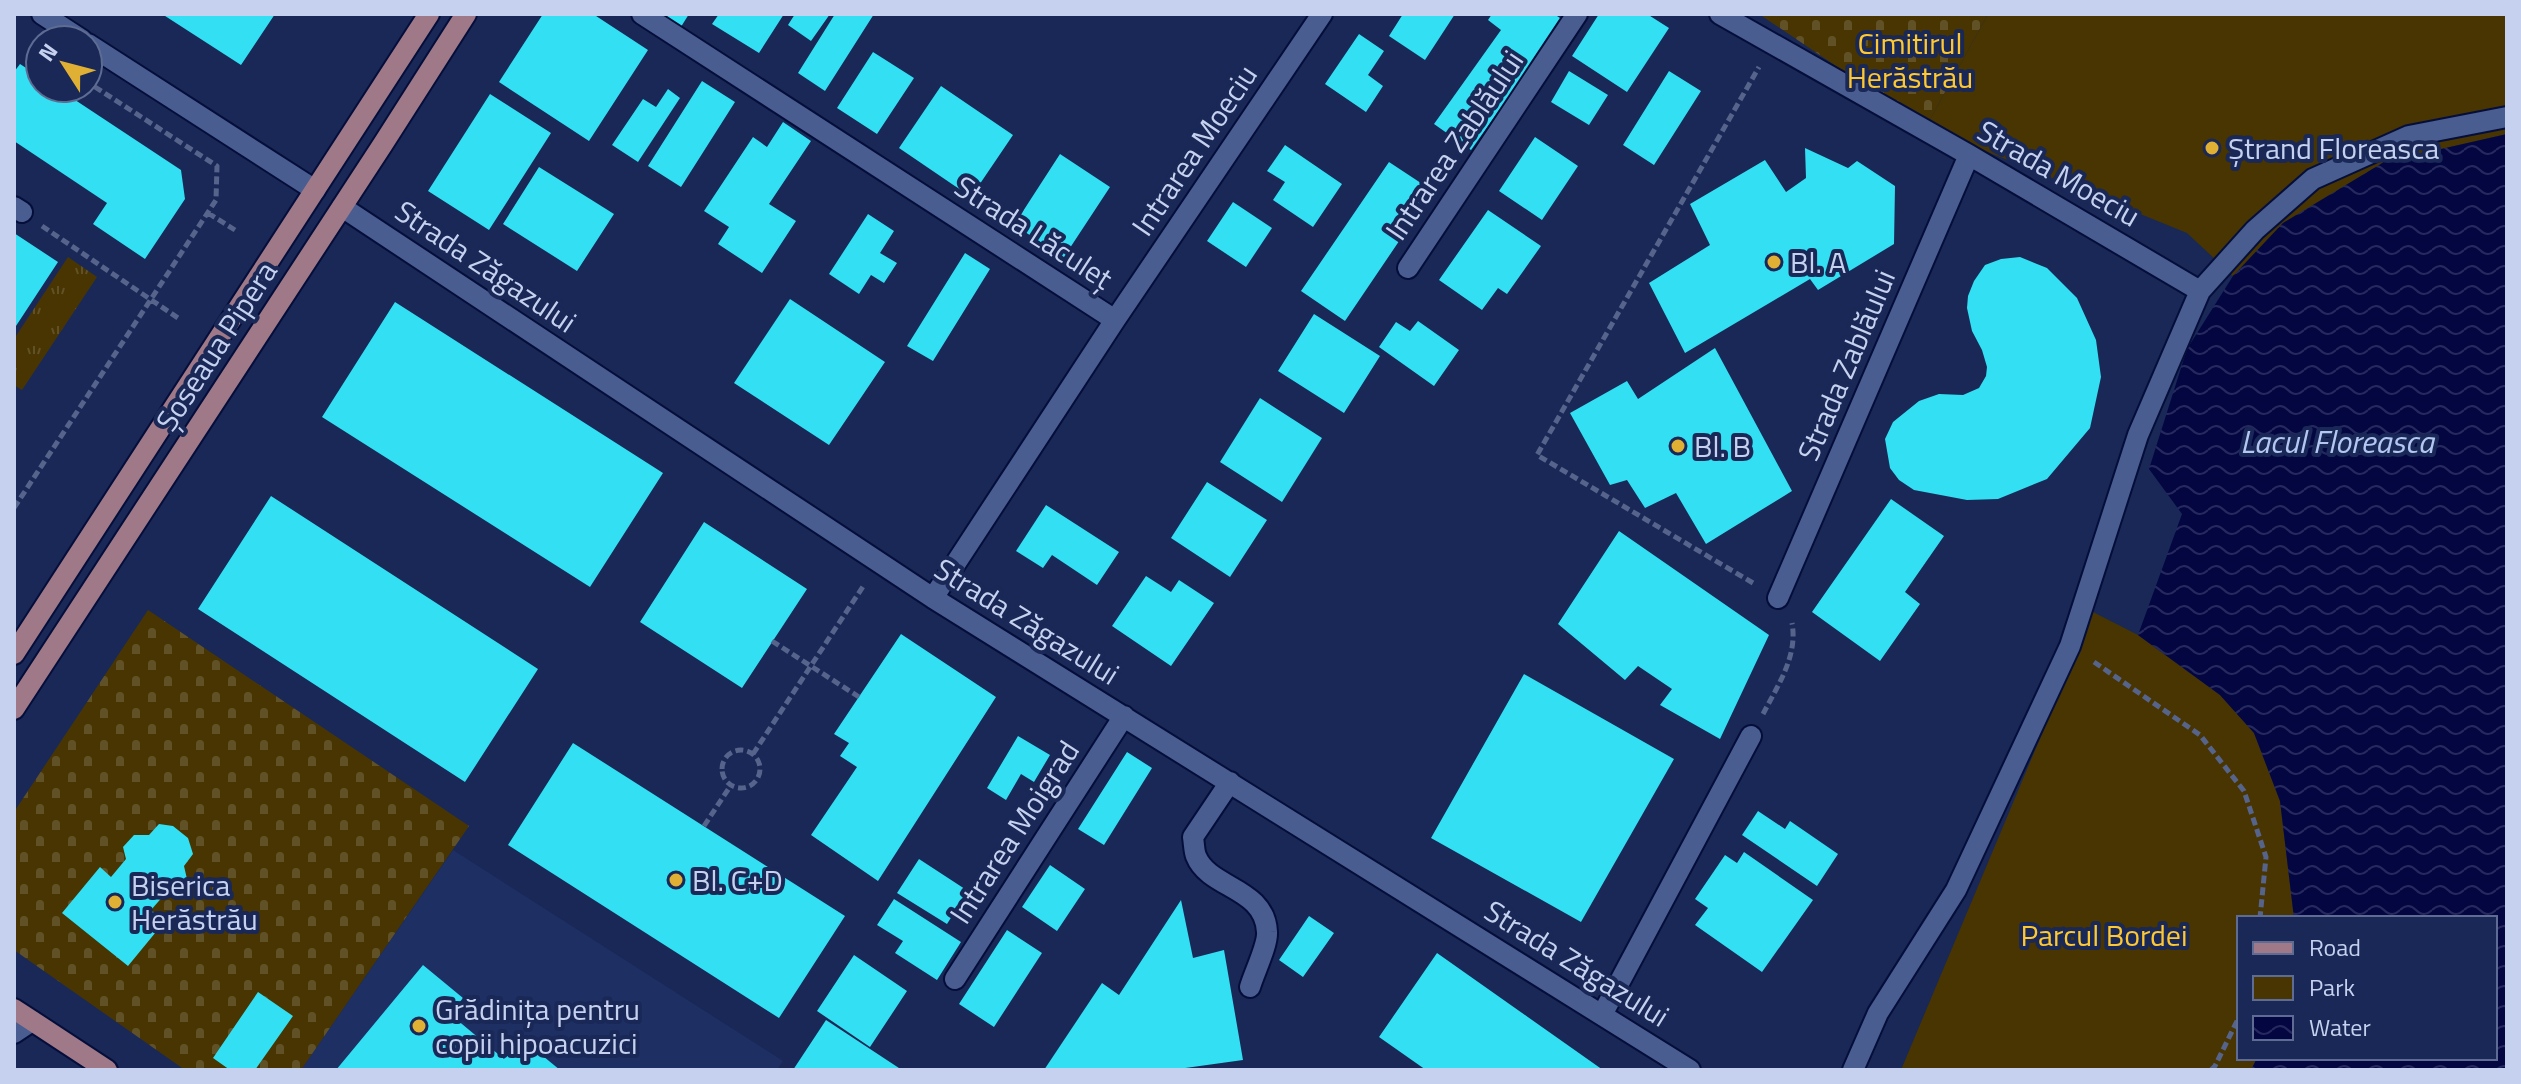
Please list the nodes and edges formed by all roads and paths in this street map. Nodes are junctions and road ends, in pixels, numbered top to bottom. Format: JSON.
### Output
{"nodes":[{"id":1,"x":429,"y":14,"type":"edge"},
{"id":2,"x":466,"y":14,"type":"edge"},
{"id":3,"x":642,"y":14,"type":"edge"},
{"id":4,"x":1322,"y":14,"type":"edge"},
{"id":5,"x":1577,"y":14,"type":"edge"},
{"id":6,"x":1720,"y":14,"type":"edge"},
{"id":7,"x":1773,"y":44,"type":"junction"},
{"id":8,"x":104,"y":54,"type":"edge"},
{"id":9,"x":104,"y":93,"type":"edge"},
{"id":10,"x":2507,"y":117,"type":"edge"},
{"id":11,"x":1969,"y":155,"type":"junction"},
{"id":12,"x":315,"y":190,"type":"junction"},
{"id":13,"x":342,"y":207,"type":"junction"},
{"id":14,"x":18,"y":210,"type":"edge"},
{"id":15,"x":208,"y":213,"type":"junction"},
{"id":16,"x":235,"y":230,"type":"dead end"},
{"id":17,"x":1408,"y":268,"type":"dead end"},
{"id":18,"x":2200,"y":291,"type":"junction"},
{"id":19,"x":150,"y":300,"type":"junction"},
{"id":20,"x":178,"y":318,"type":"dead end"},
{"id":21,"x":1115,"y":320,"type":"junction"},
{"id":22,"x":14,"y":508,"type":"edge"},
{"id":23,"x":879,"y":562,"type":"junction"},
{"id":24,"x":933,"y":598,"type":"junction"},
{"id":25,"x":1778,"y":598,"type":"junction"},
{"id":26,"x":772,"y":641,"type":"dead end"},
{"id":27,"x":2070,"y":646,"type":"junction"},
{"id":28,"x":14,"y":654,"type":"edge"},
{"id":29,"x":811,"y":666,"type":"junction"},
{"id":30,"x":859,"y":697,"type":"dead end"},
{"id":31,"x":14,"y":709,"type":"edge"},
{"id":32,"x":1124,"y":716,"type":"junction"},
{"id":33,"x":1751,"y":736,"type":"joint"},
{"id":34,"x":753,"y":754,"type":"junction"},
{"id":35,"x":1230,"y":782,"type":"junction"},
{"id":36,"x":731,"y":785,"type":"junction"},
{"id":37,"x":704,"y":826,"type":"dead end"},
{"id":38,"x":2260,"y":916,"type":"edge"},
{"id":39,"x":955,"y":979,"type":"dead end"},
{"id":40,"x":1250,"y":987,"type":"dead end"},
{"id":41,"x":14,"y":1009,"type":"edge"},
{"id":42,"x":1603,"y":1013,"type":"junction"},
{"id":43,"x":32,"y":1021,"type":"junction"},
{"id":44,"x":2237,"y":1021,"type":"edge"},
{"id":45,"x":14,"y":1033,"type":"edge"},
{"id":46,"x":107,"y":1070,"type":"edge"},
{"id":47,"x":1690,"y":1070,"type":"edge"},
{"id":48,"x":1853,"y":1070,"type":"edge"},
{"id":49,"x":2211,"y":1070,"type":"edge"}],
"edges":[{"from":1,"to":12,"type":"main road","name":"Șoseaua Pipera"},
{"from":2,"to":13,"type":"main road","name":"Șoseaua Pipera"},
{"from":3,"to":21,"type":"street","name":"Strada Lăculeț"},
{"from":4,"to":21,"type":"street","name":"Intrarea Moeciu"},
{"from":5,"to":17,"type":"street","name":"Intrarea Zablăului"},
{"from":6,"to":7,"type":"street","name":"Strada Moeciu"},
{"from":7,"to":11,"type":"street","name":"Strada Moeciu"},
{"from":7,"to":25,"type":"path"},
{"from":8,"to":12,"type":"street"},
{"from":9,"to":15,"type":"path"},
{"from":10,"to":18,"type":"street"},
{"from":11,"to":18,"type":"street","name":"Strada Moeciu"},
{"from":11,"to":25,"type":"street","name":"Strada Zablăului"},
{"from":12,"to":28,"type":"main road","name":"Șoseaua Pipera"},
{"from":13,"to":23,"type":"street","name":"Strada Zăgazului"},
{"from":13,"to":31,"type":"main road","name":"Șoseaua Pipera"},
{"from":14,"to":19,"type":"path"},
{"from":15,"to":16,"type":"path"},
{"from":15,"to":19,"type":"path"},
{"from":18,"to":27,"type":"street"},
{"from":19,"to":20,"type":"path"},
{"from":19,"to":22,"type":"path"},
{"from":21,"to":24,"type":"street","name":"Strada Lăculeț"},
{"from":23,"to":24,"type":"street","name":"Strada Zăgazului"},
{"from":23,"to":29,"type":"path"},
{"from":24,"to":32,"type":"street","name":"Strada Zăgazului"},
{"from":25,"to":33,"type":"path"},
{"from":26,"to":29,"type":"path"},
{"from":27,"to":38,"type":"path"},
{"from":27,"to":48,"type":"street"},
{"from":29,"to":30,"type":"path"},
{"from":29,"to":34,"type":"path"},
{"from":32,"to":35,"type":"street","name":"Strada Zăgazului"},
{"from":32,"to":39,"type":"street","name":"Intrarea Moigrad"},
{"from":33,"to":42,"type":"street"},
{"from":34,"to":36,"type":"path"},
{"from":34,"to":36,"type":"path"},
{"from":35,"to":40,"type":"street"},
{"from":35,"to":42,"type":"street","name":"Strada Zăgazului"},
{"from":36,"to":37,"type":"path"},
{"from":41,"to":43,"type":"main road"},
{"from":42,"to":47,"type":"street","name":"Strada Zăgazului"},
{"from":43,"to":45,"type":"street"},
{"from":43,"to":46,"type":"main road"},
{"from":44,"to":49,"type":"path"}]}
